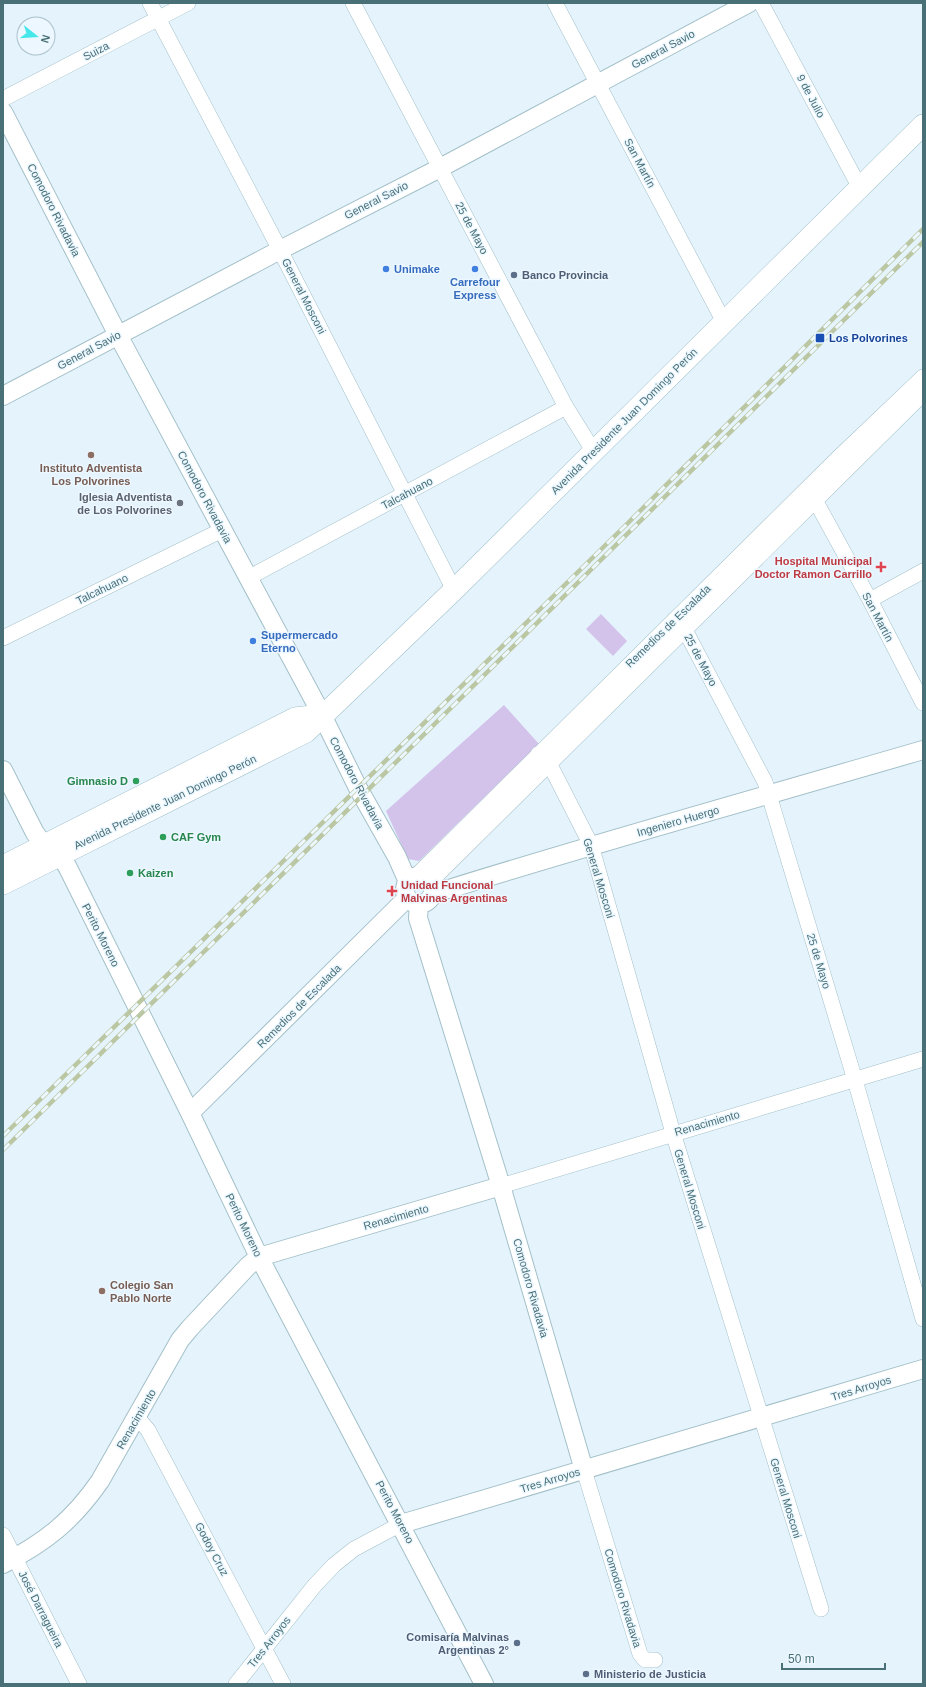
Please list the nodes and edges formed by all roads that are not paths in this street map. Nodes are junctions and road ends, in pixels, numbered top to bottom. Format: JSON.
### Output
{"nodes":[{"id":1,"x":150,"y":3,"type":"edge"},
{"id":2,"x":188,"y":3,"type":"edge"},
{"id":3,"x":353,"y":3,"type":"edge"},
{"id":4,"x":555,"y":3,"type":"edge"},
{"id":5,"x":749,"y":3,"type":"edge"},
{"id":6,"x":761,"y":3,"type":"edge"},
{"id":7,"x":159,"y":19,"type":"junction"},
{"id":8,"x":598,"y":83,"type":"junction"},
{"id":9,"x":3,"y":99,"type":"edge"},
{"id":10,"x":3,"y":112,"type":"edge"},
{"id":11,"x":923,"y":125,"type":"edge"},
{"id":12,"x":440,"y":168,"type":"junction"},
{"id":13,"x":860,"y":188,"type":"junction"},
{"id":14,"x":280,"y":250,"type":"junction"},
{"id":15,"x":724,"y":322,"type":"junction"},
{"id":16,"x":118,"y":335,"type":"junction"},
{"id":17,"x":923,"y":377,"type":"edge"},
{"id":18,"x":923,"y":394,"type":"edge"},
{"id":19,"x":3,"y":396,"type":"edge"},
{"id":20,"x":566,"y":407,"type":"junction"},
{"id":21,"x":594,"y":452,"type":"junction"},
{"id":22,"x":405,"y":494,"type":"junction"},
{"id":23,"x":811,"y":496,"type":"junction"},
{"id":24,"x":222,"y":530,"type":"junction"},
{"id":25,"x":923,"y":571,"type":"edge"},
{"id":26,"x":248,"y":578,"type":"junction"},
{"id":27,"x":454,"y":590,"type":"junction"},
{"id":28,"x":870,"y":600,"type":"junction"},
{"id":29,"x":674,"y":620,"type":"junction"},
{"id":30,"x":685,"y":630,"type":"junction"},
{"id":31,"x":3,"y":638,"type":"edge"},
{"id":32,"x":923,"y":703,"type":"edge"},
{"id":33,"x":322,"y":715,"type":"junction"},
{"id":34,"x":923,"y":750,"type":"edge"},
{"id":35,"x":543,"y":759,"type":"junction"},
{"id":36,"x":3,"y":770,"type":"edge"},
{"id":37,"x":769,"y":795,"type":"junction"},
{"id":38,"x":591,"y":845,"type":"junction"},
{"id":39,"x":52,"y":850,"type":"junction"},
{"id":40,"x":3,"y":866,"type":"edge"},
{"id":41,"x":3,"y":884,"type":"edge"},
{"id":42,"x":419,"y":889,"type":"junction"},
{"id":43,"x":923,"y":1059,"type":"edge"},
{"id":44,"x":855,"y":1080,"type":"junction"},
{"id":45,"x":190,"y":1113,"type":"junction"},
{"id":46,"x":673,"y":1134,"type":"junction"},
{"id":47,"x":501,"y":1186,"type":"junction"},
{"id":48,"x":259,"y":1257,"type":"junction"},
{"id":49,"x":923,"y":1319,"type":"edge"},
{"id":50,"x":923,"y":1369,"type":"edge"},
{"id":51,"x":137,"y":1417,"type":"junction"},
{"id":52,"x":761,"y":1418,"type":"junction"},
{"id":53,"x":584,"y":1470,"type":"junction"},
{"id":54,"x":401,"y":1524,"type":"junction"},
{"id":55,"x":3,"y":1535,"type":"edge"},
{"id":56,"x":9,"y":1561,"type":"edge"},
{"id":57,"x":821,"y":1609,"type":"dead end"},
{"id":58,"x":264,"y":1647,"type":"junction"},
{"id":59,"x":655,"y":1660,"type":"dead end"},
{"id":60,"x":79,"y":1684,"type":"edge"},
{"id":61,"x":236,"y":1684,"type":"edge"},
{"id":62,"x":283,"y":1684,"type":"edge"},
{"id":63,"x":484,"y":1684,"type":"edge"}],
"edges":[{"from":1,"to":7,"type":"street","name":"General Mosconi"},
{"from":2,"to":7,"type":"street","name":"Suiza"},
{"from":3,"to":12,"type":"street","name":"25 de Mayo"},
{"from":4,"to":8,"type":"street","name":"San Martín"},
{"from":5,"to":8,"type":"street","name":"General Savio"},
{"from":6,"to":13,"type":"street","name":"9 de Julio"},
{"from":7,"to":9,"type":"street","name":"Suiza"},
{"from":7,"to":14,"type":"street","name":"General Mosconi"},
{"from":8,"to":12,"type":"street","name":"General Savio"},
{"from":8,"to":15,"type":"street","name":"San Martín"},
{"from":10,"to":16,"type":"street","name":"Comodoro Rivadavia"},
{"from":11,"to":13,"type":"main road","name":"Avenida Presidente Juan Domingo Perón"},
{"from":12,"to":14,"type":"street","name":"General Savio"},
{"from":12,"to":20,"type":"street","name":"25 de Mayo"},
{"from":13,"to":15,"type":"main road","name":"Avenida Presidente Juan Domingo Perón"},
{"from":14,"to":16,"type":"street","name":"General Savio"},
{"from":14,"to":22,"type":"street","name":"General Mosconi"},
{"from":15,"to":21,"type":"main road","name":"Avenida Presidente Juan Domingo Perón"},
{"from":16,"to":19,"type":"street","name":"General Savio"},
{"from":16,"to":24,"type":"street","name":"Comodoro Rivadavia"},
{"from":17,"to":23,"type":"street","name":"Remedios de Escalada"},
{"from":18,"to":23,"type":"street","name":"Remedios de Escalada"},
{"from":20,"to":21,"type":"street","name":"25 de Mayo"},
{"from":20,"to":22,"type":"street","name":"Talcahuano"},
{"from":21,"to":27,"type":"main road","name":"Avenida Presidente Juan Domingo Perón"},
{"from":22,"to":26,"type":"street","name":"Talcahuano"},
{"from":22,"to":27,"type":"street","name":"General Mosconi"},
{"from":23,"to":28,"type":"street","name":"San Martín"},
{"from":23,"to":29,"type":"street","name":"Remedios de Escalada"},
{"from":23,"to":30,"type":"street","name":"Remedios de Escalada"},
{"from":24,"to":26,"type":"street","name":"Comodoro Rivadavia"},
{"from":24,"to":31,"type":"street","name":"Talcahuano"},
{"from":25,"to":28,"type":"street"},
{"from":26,"to":33,"type":"street","name":"Comodoro Rivadavia"},
{"from":27,"to":33,"type":"main road","name":"Avenida Presidente Juan Domingo Perón"},
{"from":28,"to":32,"type":"street","name":"San Martín"},
{"from":29,"to":30,"type":"street","name":"25 de Mayo"},
{"from":29,"to":35,"type":"street","name":"Remedios de Escalada"},
{"from":30,"to":35,"type":"street","name":"Remedios de Escalada"},
{"from":30,"to":37,"type":"street","name":"25 de Mayo"},
{"from":33,"to":39,"type":"main road","name":"Avenida Presidente Juan Domingo Perón"},
{"from":33,"to":42,"type":"street","name":"Comodoro Rivadavia"},
{"from":34,"to":37,"type":"street","name":"Ingeniero Huergo"},
{"from":35,"to":38,"type":"street","name":"General Mosconi"},
{"from":35,"to":42,"type":"street","name":"Remedios de Escalada"},
{"from":36,"to":39,"type":"street","name":"Perito Moreno"},
{"from":37,"to":38,"type":"street","name":"Ingeniero Huergo"},
{"from":37,"to":44,"type":"street","name":"25 de Mayo"},
{"from":38,"to":42,"type":"street","name":"Ingeniero Huergo"},
{"from":38,"to":46,"type":"street","name":"General Mosconi"},
{"from":39,"to":40,"type":"main road","name":"Avenida Presidente Juan Domingo Perón"},
{"from":39,"to":41,"type":"main road","name":"Avenida Presidente Juan Domingo Perón"},
{"from":39,"to":45,"type":"street","name":"Perito Moreno"},
{"from":42,"to":45,"type":"street","name":"Remedios de Escalada"},
{"from":42,"to":47,"type":"street","name":"Comodoro Rivadavia"},
{"from":43,"to":44,"type":"street","name":"Renacimiento"},
{"from":44,"to":46,"type":"street","name":"Renacimiento"},
{"from":44,"to":49,"type":"street","name":"25 de Mayo"},
{"from":45,"to":48,"type":"street","name":"Perito Moreno"},
{"from":46,"to":47,"type":"street","name":"Renacimiento"},
{"from":46,"to":52,"type":"street","name":"General Mosconi"},
{"from":47,"to":48,"type":"street","name":"Renacimiento"},
{"from":47,"to":53,"type":"street","name":"Comodoro Rivadavia"},
{"from":48,"to":51,"type":"street","name":"Renacimiento"},
{"from":48,"to":54,"type":"street","name":"Perito Moreno"},
{"from":50,"to":52,"type":"street","name":"Tres Arroyos"},
{"from":51,"to":56,"type":"street","name":"Renacimiento"},
{"from":51,"to":58,"type":"street","name":"Godoy Cruz"},
{"from":52,"to":53,"type":"street","name":"Tres Arroyos"},
{"from":52,"to":57,"type":"street","name":"General Mosconi"},
{"from":53,"to":54,"type":"street","name":"Tres Arroyos"},
{"from":53,"to":59,"type":"street","name":"Comodoro Rivadavia"},
{"from":54,"to":58,"type":"street","name":"Tres Arroyos"},
{"from":54,"to":63,"type":"street","name":"Perito Moreno"},
{"from":55,"to":56,"type":"street","name":"José Darragueira"},
{"from":56,"to":60,"type":"street","name":"José Darragueira"},
{"from":58,"to":61,"type":"street","name":"Tres Arroyos"},
{"from":58,"to":62,"type":"street","name":"Godoy Cruz"}]}
